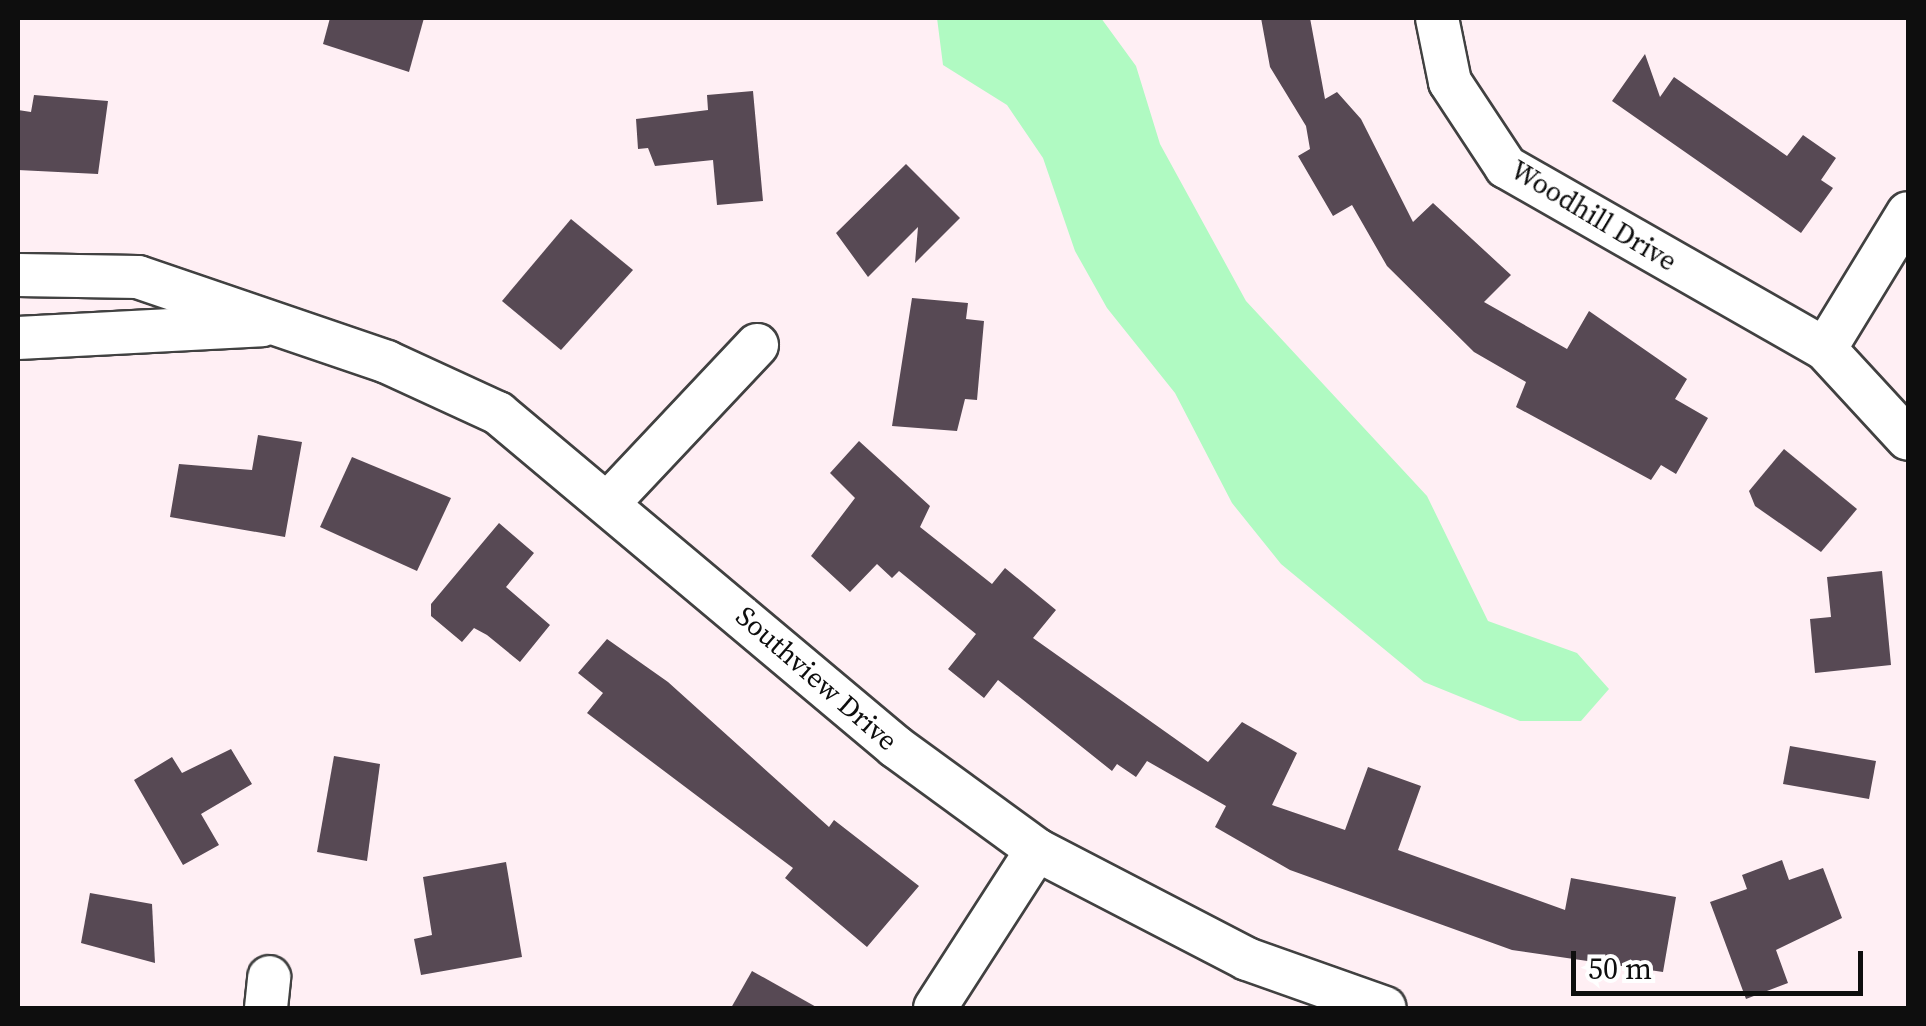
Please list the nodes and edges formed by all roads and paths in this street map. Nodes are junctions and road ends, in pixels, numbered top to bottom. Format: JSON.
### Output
{"nodes":[{"id":1,"x":1437,"y":18,"type":"edge"},
{"id":2,"x":1908,"y":213,"type":"edge"},
{"id":3,"x":18,"y":275,"type":"edge"},
{"id":4,"x":267,"y":325,"type":"junction"},
{"id":5,"x":18,"y":338,"type":"edge"},
{"id":6,"x":757,"y":345,"type":"dead end"},
{"id":7,"x":1825,"y":348,"type":"junction"},
{"id":8,"x":1908,"y":439,"type":"edge"},
{"id":9,"x":611,"y":500,"type":"junction"},
{"id":10,"x":1037,"y":850,"type":"junction"},
{"id":11,"x":935,"y":1008,"type":"edge"},
{"id":12,"x":1385,"y":1008,"type":"edge"}],
"edges":[{"from":1,"to":7,"type":"street","name":"Woodhill Drive"},
{"from":2,"to":7,"type":"street"},
{"from":3,"to":4,"type":"street","name":"Southview Drive"},
{"from":4,"to":5,"type":"street","name":"Southview Drive"},
{"from":4,"to":9,"type":"street","name":"Southview Drive"},
{"from":6,"to":9,"type":"street"},
{"from":7,"to":8,"type":"street","name":"Woodhill Drive"},
{"from":9,"to":10,"type":"street","name":"Southview Drive"},
{"from":10,"to":11,"type":"street"},
{"from":10,"to":12,"type":"street","name":"Southview Drive"}]}
